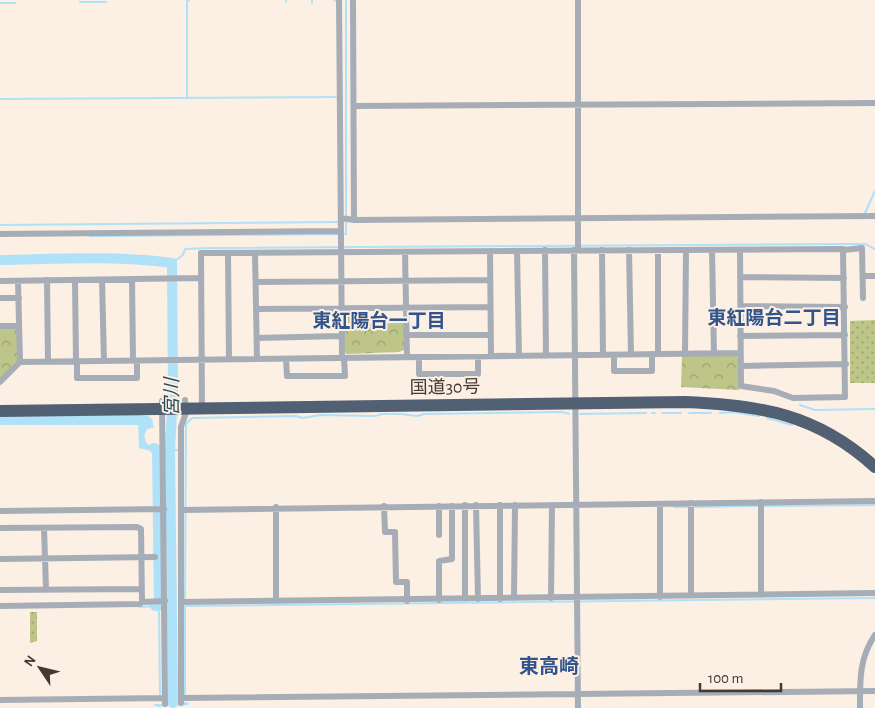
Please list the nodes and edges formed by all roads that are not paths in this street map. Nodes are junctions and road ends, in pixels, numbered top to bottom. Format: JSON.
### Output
{"nodes":[{"id":1,"x":339,"y":0,"type":"edge"},
{"id":2,"x":353,"y":0,"type":"edge"},
{"id":3,"x":578,"y":0,"type":"edge"},
{"id":4,"x":875,"y":103,"type":"edge"},
{"id":5,"x":354,"y":106,"type":"junction"},
{"id":6,"x":578,"y":107,"type":"junction"},
{"id":7,"x":875,"y":216,"type":"edge"},
{"id":8,"x":347,"y":219,"type":"junction"},
{"id":9,"x":578,"y":220,"type":"junction"},
{"id":10,"x":340,"y":233,"type":"junction"},
{"id":11,"x":0,"y":234,"type":"edge"},
{"id":12,"x":577,"y":248,"type":"junction"},
{"id":13,"x":340,"y":249,"type":"junction"},
{"id":14,"x":545,"y":250,"type":"junction"},
{"id":15,"x":602,"y":250,"type":"junction"},
{"id":16,"x":629,"y":250,"type":"junction"},
{"id":17,"x":658,"y":250,"type":"junction"},
{"id":18,"x":686,"y":250,"type":"junction"},
{"id":19,"x":712,"y":250,"type":"junction"},
{"id":20,"x":740,"y":250,"type":"junction"},
{"id":21,"x":844,"y":250,"type":"junction"},
{"id":22,"x":490,"y":251,"type":"junction"},
{"id":23,"x":517,"y":251,"type":"junction"},
{"id":24,"x":256,"y":252,"type":"junction"},
{"id":25,"x":405,"y":252,"type":"junction"},
{"id":26,"x":228,"y":253,"type":"junction"},
{"id":27,"x":863,"y":276,"type":"junction"},
{"id":28,"x":875,"y":276,"type":"edge"},
{"id":29,"x":740,"y":277,"type":"junction"},
{"id":30,"x":200,"y":278,"type":"junction"},
{"id":31,"x":844,"y":278,"type":"junction"},
{"id":32,"x":47,"y":280,"type":"junction"},
{"id":33,"x":75,"y":280,"type":"junction"},
{"id":34,"x":102,"y":280,"type":"junction"},
{"id":35,"x":132,"y":280,"type":"junction"},
{"id":36,"x":490,"y":280,"type":"junction"},
{"id":37,"x":0,"y":281,"type":"edge"},
{"id":38,"x":18,"y":281,"type":"junction"},
{"id":39,"x":406,"y":281,"type":"junction"},
{"id":40,"x":256,"y":282,"type":"junction"},
{"id":41,"x":342,"y":282,"type":"junction"},
{"id":42,"x":0,"y":298,"type":"edge"},
{"id":43,"x":19,"y":298,"type":"junction"},
{"id":44,"x":863,"y":298,"type":"dead end"},
{"id":45,"x":741,"y":306,"type":"junction"},
{"id":46,"x":845,"y":306,"type":"junction"},
{"id":47,"x":490,"y":307,"type":"junction"},
{"id":48,"x":406,"y":308,"type":"junction"},
{"id":49,"x":257,"y":309,"type":"junction"},
{"id":50,"x":342,"y":309,"type":"junction"},
{"id":51,"x":0,"y":326,"type":"edge"},
{"id":52,"x":19,"y":326,"type":"junction"},
{"id":53,"x":406,"y":335,"type":"junction"},
{"id":54,"x":491,"y":335,"type":"junction"},
{"id":55,"x":845,"y":335,"type":"junction"},
{"id":56,"x":341,"y":336,"type":"junction"},
{"id":57,"x":740,"y":336,"type":"junction"},
{"id":58,"x":257,"y":338,"type":"junction"},
{"id":59,"x":631,"y":354,"type":"junction"},
{"id":60,"x":655,"y":354,"type":"junction"},
{"id":61,"x":685,"y":354,"type":"junction"},
{"id":62,"x":714,"y":354,"type":"junction"},
{"id":63,"x":740,"y":354,"type":"junction"},
{"id":64,"x":603,"y":355,"type":"junction"},
{"id":65,"x":614,"y":355,"type":"junction"},
{"id":66,"x":492,"y":356,"type":"junction"},
{"id":67,"x":519,"y":356,"type":"junction"},
{"id":68,"x":546,"y":356,"type":"junction"},
{"id":69,"x":575,"y":356,"type":"junction"},
{"id":70,"x":407,"y":357,"type":"junction"},
{"id":71,"x":419,"y":357,"type":"junction"},
{"id":72,"x":478,"y":357,"type":"junction"},
{"id":73,"x":286,"y":358,"type":"junction"},
{"id":74,"x":343,"y":358,"type":"junction"},
{"id":75,"x":229,"y":359,"type":"junction"},
{"id":76,"x":257,"y":359,"type":"junction"},
{"id":77,"x":200,"y":360,"type":"junction"},
{"id":78,"x":77,"y":361,"type":"junction"},
{"id":79,"x":104,"y":361,"type":"junction"},
{"id":80,"x":135,"y":361,"type":"junction"},
{"id":81,"x":20,"y":362,"type":"junction"},
{"id":82,"x":48,"y":362,"type":"junction"},
{"id":83,"x":846,"y":364,"type":"junction"},
{"id":84,"x":742,"y":366,"type":"junction"},
{"id":85,"x":0,"y":382,"type":"edge"},
{"id":86,"x":576,"y":400,"type":"junction"},
{"id":87,"x":0,"y":402,"type":"edge"},
{"id":88,"x":183,"y":404,"type":"junction"},
{"id":89,"x":201,"y":404,"type":"junction"},
{"id":90,"x":163,"y":405,"type":"junction"},
{"id":91,"x":0,"y":410,"type":"edge"},
{"id":92,"x":875,"y":457,"type":"edge"},
{"id":93,"x":875,"y":467,"type":"edge"},
{"id":94,"x":875,"y":501,"type":"edge"},
{"id":95,"x":761,"y":502,"type":"junction"},
{"id":96,"x":577,"y":504,"type":"junction"},
{"id":97,"x":660,"y":506,"type":"junction"},
{"id":98,"x":691,"y":506,"type":"junction"},
{"id":99,"x":476,"y":507,"type":"junction"},
{"id":100,"x":500,"y":507,"type":"junction"},
{"id":101,"x":515,"y":507,"type":"junction"},
{"id":102,"x":552,"y":507,"type":"junction"},
{"id":103,"x":439,"y":508,"type":"junction"},
{"id":104,"x":452,"y":508,"type":"junction"},
{"id":105,"x":465,"y":508,"type":"junction"},
{"id":106,"x":160,"y":509,"type":"junction"},
{"id":107,"x":276,"y":509,"type":"junction"},
{"id":108,"x":384,"y":509,"type":"junction"},
{"id":109,"x":184,"y":510,"type":"junction"},
{"id":110,"x":0,"y":511,"type":"edge"},
{"id":111,"x":0,"y":528,"type":"edge"},
{"id":112,"x":44,"y":528,"type":"junction"},
{"id":113,"x":439,"y":535,"type":"dead end"},
{"id":114,"x":141,"y":557,"type":"junction"},
{"id":115,"x":154,"y":557,"type":"dead end"},
{"id":116,"x":45,"y":558,"type":"junction"},
{"id":117,"x":0,"y":559,"type":"edge"},
{"id":118,"x":46,"y":589,"type":"junction"},
{"id":119,"x":142,"y":589,"type":"junction"},
{"id":120,"x":0,"y":590,"type":"edge"},
{"id":121,"x":875,"y":593,"type":"edge"},
{"id":122,"x":761,"y":595,"type":"junction"},
{"id":123,"x":691,"y":596,"type":"junction"},
{"id":124,"x":660,"y":597,"type":"junction"},
{"id":125,"x":514,"y":598,"type":"junction"},
{"id":126,"x":551,"y":598,"type":"junction"},
{"id":127,"x":465,"y":599,"type":"junction"},
{"id":128,"x":478,"y":599,"type":"junction"},
{"id":129,"x":500,"y":599,"type":"junction"},
{"id":130,"x":438,"y":600,"type":"junction"},
{"id":131,"x":276,"y":601,"type":"junction"},
{"id":132,"x":407,"y":601,"type":"junction"},
{"id":133,"x":578,"y":601,"type":"junction"},
{"id":134,"x":142,"y":602,"type":"junction"},
{"id":135,"x":160,"y":602,"type":"junction"},
{"id":136,"x":184,"y":603,"type":"junction"},
{"id":137,"x":0,"y":606,"type":"edge"},
{"id":138,"x":875,"y":635,"type":"edge"},
{"id":139,"x":860,"y":691,"type":"junction"},
{"id":140,"x":875,"y":691,"type":"edge"},
{"id":141,"x":578,"y":696,"type":"junction"},
{"id":142,"x":0,"y":700,"type":"edge"},
{"id":143,"x":163,"y":702,"type":"edge"},
{"id":144,"x":182,"y":702,"type":"edge"},
{"id":145,"x":578,"y":708,"type":"edge"},
{"id":146,"x":860,"y":708,"type":"edge"}],
"edges":[{"from":1,"to":8,"type":"street"},
{"from":2,"to":5,"type":"street"},
{"from":3,"to":6,"type":"street"},
{"from":4,"to":6,"type":"street"},
{"from":5,"to":6,"type":"street"},
{"from":5,"to":8,"type":"street"},
{"from":6,"to":9,"type":"street"},
{"from":7,"to":9,"type":"street"},
{"from":8,"to":9,"type":"street"},
{"from":8,"to":10,"type":"street"},
{"from":9,"to":12,"type":"street"},
{"from":10,"to":11,"type":"street"},
{"from":10,"to":13,"type":"street"},
{"from":12,"to":14,"type":"street"},
{"from":12,"to":15,"type":"street"},
{"from":12,"to":69,"type":"street"},
{"from":13,"to":24,"type":"street"},
{"from":13,"to":25,"type":"street"},
{"from":13,"to":41,"type":"street"},
{"from":14,"to":23,"type":"street"},
{"from":14,"to":68,"type":"street"},
{"from":15,"to":16,"type":"street"},
{"from":15,"to":64,"type":"street"},
{"from":16,"to":17,"type":"street"},
{"from":16,"to":59,"type":"street"},
{"from":17,"to":18,"type":"street"},
{"from":17,"to":60,"type":"street"},
{"from":18,"to":19,"type":"street"},
{"from":18,"to":61,"type":"street"},
{"from":19,"to":20,"type":"street"},
{"from":19,"to":62,"type":"street"},
{"from":20,"to":21,"type":"street"},
{"from":20,"to":29,"type":"street"},
{"from":21,"to":27,"type":"street"},
{"from":21,"to":31,"type":"street"},
{"from":22,"to":23,"type":"street"},
{"from":22,"to":25,"type":"street"},
{"from":22,"to":36,"type":"street"},
{"from":23,"to":67,"type":"street"},
{"from":24,"to":26,"type":"street"},
{"from":24,"to":40,"type":"street"},
{"from":25,"to":39,"type":"street"},
{"from":26,"to":30,"type":"street"},
{"from":26,"to":75,"type":"street"},
{"from":27,"to":28,"type":"street"},
{"from":27,"to":44,"type":"street"},
{"from":29,"to":31,"type":"street"},
{"from":29,"to":45,"type":"street"},
{"from":30,"to":35,"type":"street"},
{"from":30,"to":77,"type":"street"},
{"from":31,"to":46,"type":"street"},
{"from":32,"to":33,"type":"street"},
{"from":32,"to":38,"type":"street"},
{"from":32,"to":82,"type":"street"},
{"from":33,"to":34,"type":"street"},
{"from":33,"to":78,"type":"street"},
{"from":34,"to":35,"type":"street"},
{"from":34,"to":79,"type":"street"},
{"from":35,"to":80,"type":"street"},
{"from":36,"to":39,"type":"street"},
{"from":36,"to":47,"type":"street"},
{"from":37,"to":38,"type":"street"},
{"from":38,"to":43,"type":"street"},
{"from":39,"to":41,"type":"street"},
{"from":39,"to":48,"type":"street"},
{"from":40,"to":41,"type":"street"},
{"from":40,"to":49,"type":"street"},
{"from":41,"to":50,"type":"street"},
{"from":42,"to":43,"type":"street"},
{"from":43,"to":52,"type":"street"},
{"from":45,"to":46,"type":"street"},
{"from":45,"to":57,"type":"street"},
{"from":46,"to":55,"type":"street"},
{"from":47,"to":48,"type":"street"},
{"from":47,"to":54,"type":"street"},
{"from":48,"to":50,"type":"street"},
{"from":48,"to":53,"type":"street"},
{"from":49,"to":50,"type":"street"},
{"from":49,"to":58,"type":"street"},
{"from":50,"to":56,"type":"street"},
{"from":51,"to":52,"type":"street"},
{"from":52,"to":81,"type":"street"},
{"from":53,"to":54,"type":"street"},
{"from":53,"to":70,"type":"street"},
{"from":54,"to":66,"type":"street"},
{"from":55,"to":57,"type":"street"},
{"from":55,"to":83,"type":"street"},
{"from":56,"to":58,"type":"street"},
{"from":56,"to":74,"type":"street"},
{"from":57,"to":63,"type":"street"},
{"from":58,"to":76,"type":"street"},
{"from":59,"to":60,"type":"street"},
{"from":59,"to":65,"type":"street"},
{"from":60,"to":61,"type":"street"},
{"from":60,"to":65,"type":"street"},
{"from":61,"to":62,"type":"street"},
{"from":62,"to":63,"type":"street"},
{"from":63,"to":84,"type":"street"},
{"from":64,"to":65,"type":"street"},
{"from":64,"to":69,"type":"street"},
{"from":66,"to":67,"type":"street"},
{"from":66,"to":72,"type":"street"},
{"from":67,"to":68,"type":"street"},
{"from":68,"to":69,"type":"street"},
{"from":69,"to":86,"type":"street"},
{"from":70,"to":71,"type":"street"},
{"from":70,"to":74,"type":"street"},
{"from":71,"to":72,"type":"street"},
{"from":71,"to":72,"type":"street"},
{"from":73,"to":74,"type":"street"},
{"from":73,"to":74,"type":"street"},
{"from":73,"to":76,"type":"street"},
{"from":75,"to":76,"type":"street"},
{"from":75,"to":77,"type":"street"},
{"from":77,"to":80,"type":"street"},
{"from":77,"to":89,"type":"street"},
{"from":78,"to":79,"type":"street"},
{"from":78,"to":80,"type":"street"},
{"from":78,"to":82,"type":"street"},
{"from":79,"to":80,"type":"street"},
{"from":81,"to":82,"type":"street"},
{"from":81,"to":85,"type":"street"},
{"from":83,"to":84,"type":"street"},
{"from":83,"to":84,"type":"street"},
{"from":86,"to":89,"type":"highway","name":"国道30号"},
{"from":86,"to":92,"type":"highway","name":"国道30号"},
{"from":86,"to":93,"type":"highway","name":"国道30号"},
{"from":86,"to":96,"type":"street"},
{"from":87,"to":90,"type":"highway","name":"国道30号"},
{"from":88,"to":89,"type":"highway","name":"国道30号"},
{"from":88,"to":90,"type":"highway","name":"国道30号"},
{"from":88,"to":109,"type":"street"},
{"from":90,"to":91,"type":"highway","name":"国道30号"},
{"from":90,"to":106,"type":"street"},
{"from":94,"to":95,"type":"street"},
{"from":95,"to":98,"type":"street"},
{"from":95,"to":122,"type":"street"},
{"from":96,"to":97,"type":"street"},
{"from":96,"to":102,"type":"street"},
{"from":96,"to":133,"type":"street"},
{"from":97,"to":98,"type":"street"},
{"from":97,"to":124,"type":"street"},
{"from":98,"to":123,"type":"street"},
{"from":99,"to":100,"type":"street"},
{"from":99,"to":105,"type":"street"},
{"from":99,"to":128,"type":"street"},
{"from":100,"to":101,"type":"street"},
{"from":100,"to":129,"type":"street"},
{"from":101,"to":102,"type":"street"},
{"from":101,"to":125,"type":"street"},
{"from":102,"to":126,"type":"street"},
{"from":103,"to":104,"type":"street"},
{"from":103,"to":108,"type":"street"},
{"from":103,"to":113,"type":"street"},
{"from":104,"to":105,"type":"street"},
{"from":104,"to":130,"type":"street"},
{"from":105,"to":127,"type":"street"},
{"from":106,"to":110,"type":"street"},
{"from":106,"to":135,"type":"street"},
{"from":107,"to":108,"type":"street"},
{"from":107,"to":109,"type":"street"},
{"from":107,"to":131,"type":"street"},
{"from":108,"to":132,"type":"street"},
{"from":109,"to":136,"type":"street"},
{"from":111,"to":112,"type":"street"},
{"from":112,"to":114,"type":"street"},
{"from":112,"to":116,"type":"street"},
{"from":114,"to":115,"type":"street"},
{"from":114,"to":116,"type":"street"},
{"from":114,"to":119,"type":"street"},
{"from":116,"to":117,"type":"street"},
{"from":116,"to":118,"type":"street"},
{"from":118,"to":119,"type":"street"},
{"from":118,"to":120,"type":"street"},
{"from":119,"to":134,"type":"street"},
{"from":121,"to":122,"type":"street"},
{"from":122,"to":123,"type":"street"},
{"from":123,"to":124,"type":"street"},
{"from":124,"to":133,"type":"street"},
{"from":125,"to":126,"type":"street"},
{"from":125,"to":129,"type":"street"},
{"from":126,"to":133,"type":"street"},
{"from":127,"to":128,"type":"street"},
{"from":127,"to":130,"type":"street"},
{"from":128,"to":129,"type":"street"},
{"from":130,"to":132,"type":"street"},
{"from":131,"to":132,"type":"street"},
{"from":131,"to":136,"type":"street"},
{"from":133,"to":141,"type":"street"},
{"from":134,"to":135,"type":"street"},
{"from":134,"to":137,"type":"street"},
{"from":135,"to":143,"type":"street"},
{"from":136,"to":144,"type":"street"},
{"from":138,"to":139,"type":"street"},
{"from":139,"to":140,"type":"street"},
{"from":139,"to":141,"type":"street"},
{"from":139,"to":146,"type":"street"},
{"from":141,"to":144,"type":"street"},
{"from":141,"to":145,"type":"street"},
{"from":142,"to":143,"type":"street"}]}
